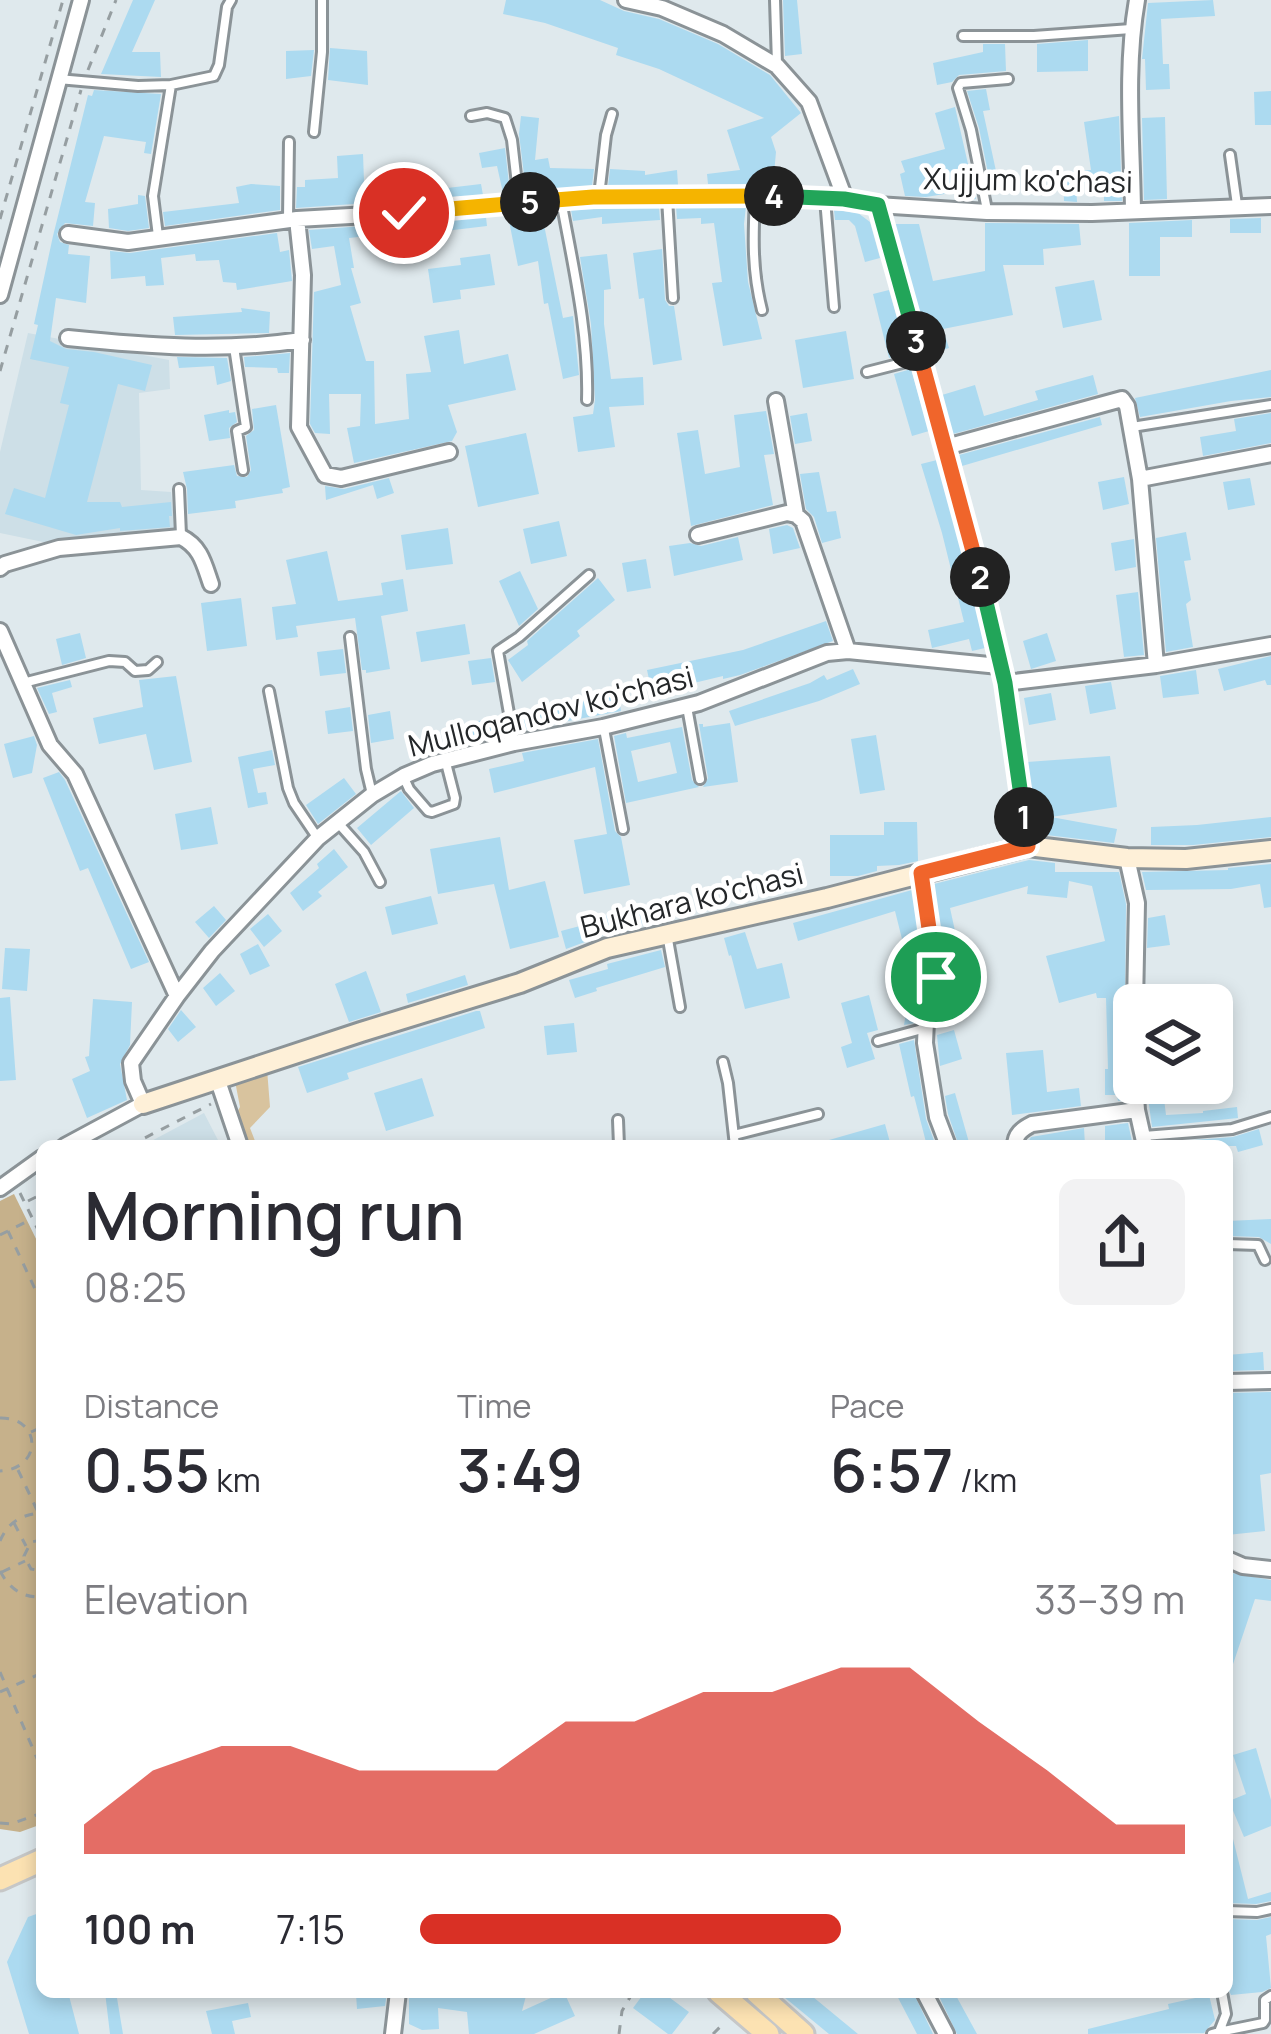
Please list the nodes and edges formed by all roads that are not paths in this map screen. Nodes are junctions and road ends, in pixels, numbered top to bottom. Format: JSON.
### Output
{"nodes":[{"id":1,"x":81,"y":0,"type":"edge"},
{"id":2,"x":231,"y":0,"type":"edge"},
{"id":3,"x":322,"y":0,"type":"edge"},
{"id":4,"x":626,"y":0,"type":"edge"},
{"id":5,"x":775,"y":0,"type":"edge"},
{"id":6,"x":1137,"y":0,"type":"edge"},
{"id":7,"x":1133,"y":29,"type":"junction"},
{"id":8,"x":963,"y":36,"type":"dead end"},
{"id":9,"x":777,"y":66,"type":"junction"},
{"id":10,"x":58,"y":79,"type":"junction"},
{"id":11,"x":1009,"y":79,"type":"dead end"},
{"id":12,"x":171,"y":85,"type":"junction"},
{"id":13,"x":612,"y":114,"type":"dead end"},
{"id":14,"x":471,"y":116,"type":"dead end"},
{"id":15,"x":314,"y":132,"type":"dead end"},
{"id":16,"x":289,"y":142,"type":"dead end"},
{"id":17,"x":1230,"y":155,"type":"dead end"},
{"id":18,"x":755,"y":195,"type":"junction"},
{"id":19,"x":599,"y":197,"type":"junction"},
{"id":20,"x":667,"y":198,"type":"junction"},
{"id":21,"x":561,"y":199,"type":"junction"},
{"id":22,"x":825,"y":199,"type":"junction"},
{"id":23,"x":844,"y":199,"type":"junction"},
{"id":24,"x":519,"y":202,"type":"junction"},
{"id":25,"x":878,"y":205,"type":"junction"},
{"id":26,"x":1271,"y":206,"type":"edge"},
{"id":27,"x":1237,"y":207,"type":"junction"},
{"id":28,"x":1133,"y":210,"type":"junction"},
{"id":29,"x":987,"y":212,"type":"junction"},
{"id":30,"x":292,"y":219,"type":"junction"},
{"id":31,"x":68,"y":234,"type":"dead end"},
{"id":32,"x":159,"y":238,"type":"junction"},
{"id":33,"x":0,"y":296,"type":"edge"},
{"id":34,"x":673,"y":298,"type":"dead end"},
{"id":35,"x":833,"y":307,"type":"dead end"},
{"id":36,"x":762,"y":310,"type":"dead end"},
{"id":37,"x":68,"y":338,"type":"dead end"},
{"id":38,"x":302,"y":340,"type":"junction"},
{"id":39,"x":234,"y":346,"type":"junction"},
{"id":40,"x":921,"y":358,"type":"junction"},
{"id":41,"x":867,"y":372,"type":"dead end"},
{"id":42,"x":587,"y":400,"type":"dead end"},
{"id":43,"x":776,"y":401,"type":"dead end"},
{"id":44,"x":1271,"y":405,"type":"edge"},
{"id":45,"x":1131,"y":427,"type":"junction"},
{"id":46,"x":946,"y":447,"type":"junction"},
{"id":47,"x":449,"y":452,"type":"dead end"},
{"id":48,"x":1271,"y":454,"type":"edge"},
{"id":49,"x":243,"y":470,"type":"dead end"},
{"id":50,"x":1140,"y":478,"type":"junction"},
{"id":51,"x":178,"y":489,"type":"dead end"},
{"id":52,"x":796,"y":514,"type":"junction"},
{"id":53,"x":698,"y":535,"type":"dead end"},
{"id":54,"x":181,"y":537,"type":"junction"},
{"id":55,"x":0,"y":568,"type":"edge"},
{"id":56,"x":589,"y":575,"type":"dead end"},
{"id":57,"x":211,"y":584,"type":"dead end"},
{"id":58,"x":0,"y":632,"type":"edge"},
{"id":59,"x":350,"y":637,"type":"dead end"},
{"id":60,"x":1271,"y":645,"type":"edge"},
{"id":61,"x":848,"y":651,"type":"junction"},
{"id":62,"x":157,"y":662,"type":"dead end"},
{"id":63,"x":1156,"y":665,"type":"junction"},
{"id":64,"x":999,"y":666,"type":"junction"},
{"id":65,"x":22,"y":683,"type":"junction"},
{"id":66,"x":1005,"y":683,"type":"junction"},
{"id":67,"x":269,"y":691,"type":"dead end"},
{"id":68,"x":687,"y":706,"type":"junction"},
{"id":69,"x":603,"y":727,"type":"junction"},
{"id":70,"x":514,"y":743,"type":"junction"},
{"id":71,"x":446,"y":761,"type":"junction"},
{"id":72,"x":404,"y":776,"type":"junction"},
{"id":73,"x":700,"y":779,"type":"dead end"},
{"id":74,"x":372,"y":795,"type":"junction"},
{"id":75,"x":338,"y":823,"type":"junction"},
{"id":76,"x":623,"y":829,"type":"dead end"},
{"id":77,"x":318,"y":838,"type":"junction"},
{"id":78,"x":1028,"y":846,"type":"junction"},
{"id":79,"x":1271,"y":850,"type":"edge"},
{"id":80,"x":1127,"y":858,"type":"junction"},
{"id":81,"x":921,"y":873,"type":"junction"},
{"id":82,"x":380,"y":882,"type":"dead end"},
{"id":83,"x":667,"y":933,"type":"junction"},
{"id":84,"x":1135,"y":984,"type":"edge"},
{"id":85,"x":177,"y":996,"type":"junction"},
{"id":86,"x":680,"y":1007,"type":"dead end"},
{"id":87,"x":926,"y":1028,"type":"junction"},
{"id":88,"x":878,"y":1041,"type":"dead end"},
{"id":89,"x":723,"y":1062,"type":"dead end"},
{"id":90,"x":220,"y":1089,"type":"junction"},
{"id":91,"x":143,"y":1104,"type":"junction"},
{"id":92,"x":1137,"y":1104,"type":"edge"},
{"id":93,"x":1137,"y":1110,"type":"junction"},
{"id":94,"x":818,"y":1114,"type":"dead end"},
{"id":95,"x":1271,"y":1118,"type":"edge"},
{"id":96,"x":618,"y":1120,"type":"dead end"},
{"id":97,"x":76,"y":1140,"type":"edge"},
{"id":98,"x":238,"y":1140,"type":"edge"},
{"id":99,"x":619,"y":1140,"type":"edge"},
{"id":100,"x":735,"y":1140,"type":"edge"},
{"id":101,"x":946,"y":1140,"type":"edge"},
{"id":102,"x":1015,"y":1140,"type":"edge"},
{"id":103,"x":1144,"y":1140,"type":"edge"},
{"id":104,"x":1151,"y":1140,"type":"edge"},
{"id":105,"x":36,"y":1162,"type":"edge"},
{"id":106,"x":7,"y":1184,"type":"edge"},
{"id":107,"x":1233,"y":1244,"type":"edge"},
{"id":108,"x":1265,"y":1260,"type":"dead end"},
{"id":109,"x":1271,"y":1381,"type":"edge"},
{"id":110,"x":1233,"y":1382,"type":"edge"},
{"id":111,"x":1233,"y":1562,"type":"edge"},
{"id":112,"x":1271,"y":1569,"type":"edge"},
{"id":113,"x":36,"y":1863,"type":"edge"},
{"id":114,"x":0,"y":1879,"type":"edge"},
{"id":115,"x":1271,"y":1909,"type":"edge"},
{"id":116,"x":1233,"y":1911,"type":"edge"},
{"id":117,"x":1271,"y":1996,"type":"edge"},
{"id":118,"x":397,"y":1998,"type":"edge"},
{"id":119,"x":726,"y":1998,"type":"edge"},
{"id":120,"x":763,"y":1998,"type":"edge"},
{"id":121,"x":927,"y":1998,"type":"edge"},
{"id":122,"x":1223,"y":1998,"type":"edge"},
{"id":123,"x":1216,"y":2033,"type":"edge"},
{"id":124,"x":393,"y":2034,"type":"edge"},
{"id":125,"x":768,"y":2034,"type":"edge"},
{"id":126,"x":803,"y":2034,"type":"edge"},
{"id":127,"x":946,"y":2034,"type":"edge"}],
"edges":[{"from":1,"to":10,"type":"street"},
{"from":2,"to":12,"type":"lane"},
{"from":3,"to":15,"type":"lane"},
{"from":4,"to":9,"type":"street"},
{"from":5,"to":9,"type":"lane"},
{"from":6,"to":7,"type":"street"},
{"from":7,"to":8,"type":"lane"},
{"from":7,"to":28,"type":"street"},
{"from":9,"to":23,"type":"street"},
{"from":10,"to":12,"type":"lane"},
{"from":10,"to":33,"type":"street"},
{"from":11,"to":29,"type":"lane"},
{"from":12,"to":32,"type":"lane"},
{"from":13,"to":19,"type":"lane"},
{"from":14,"to":24,"type":"lane"},
{"from":16,"to":30,"type":"lane"},
{"from":17,"to":27,"type":"lane"},
{"from":18,"to":20,"type":"street","name":"Xujjum ko'chasi"},
{"from":18,"to":22,"type":"street","name":"Xujjum ko'chasi"},
{"from":18,"to":36,"type":"lane"},
{"from":19,"to":20,"type":"street","name":"Xujjum ko'chasi"},
{"from":19,"to":21,"type":"street","name":"Xujjum ko'chasi"},
{"from":20,"to":34,"type":"lane"},
{"from":21,"to":24,"type":"street","name":"Xujjum ko'chasi"},
{"from":21,"to":42,"type":"lane"},
{"from":22,"to":23,"type":"street","name":"Xujjum ko'chasi"},
{"from":22,"to":35,"type":"lane"},
{"from":23,"to":25,"type":"street","name":"Xujjum ko'chasi"},
{"from":24,"to":30,"type":"street","name":"Xujjum ko'chasi"},
{"from":25,"to":29,"type":"street","name":"Xujjum ko'chasi"},
{"from":25,"to":40,"type":"street"},
{"from":26,"to":27,"type":"street","name":"Xujjum ko'chasi"},
{"from":27,"to":28,"type":"street","name":"Xujjum ko'chasi"},
{"from":28,"to":29,"type":"street","name":"Xujjum ko'chasi"},
{"from":30,"to":32,"type":"street","name":"Xujjum ko'chasi"},
{"from":30,"to":38,"type":"street"},
{"from":31,"to":32,"type":"street","name":"Xujjum ko'chasi"},
{"from":37,"to":39,"type":"street"},
{"from":38,"to":39,"type":"street"},
{"from":38,"to":47,"type":"street"},
{"from":39,"to":49,"type":"lane"},
{"from":40,"to":41,"type":"lane"},
{"from":40,"to":46,"type":"street"},
{"from":43,"to":52,"type":"street"},
{"from":44,"to":45,"type":"lane"},
{"from":45,"to":46,"type":"street"},
{"from":45,"to":50,"type":"street"},
{"from":46,"to":64,"type":"street"},
{"from":48,"to":50,"type":"street"},
{"from":50,"to":63,"type":"street"},
{"from":51,"to":54,"type":"lane"},
{"from":52,"to":53,"type":"street"},
{"from":52,"to":61,"type":"street"},
{"from":54,"to":55,"type":"street"},
{"from":54,"to":57,"type":"street"},
{"from":56,"to":70,"type":"lane"},
{"from":58,"to":65,"type":"street"},
{"from":59,"to":74,"type":"lane"},
{"from":60,"to":63,"type":"street"},
{"from":61,"to":64,"type":"street","name":"Mulloqandov ko'chasi"},
{"from":61,"to":68,"type":"street","name":"Mulloqandov ko'chasi"},
{"from":62,"to":65,"type":"lane"},
{"from":63,"to":66,"type":"street"},
{"from":64,"to":66,"type":"street"},
{"from":65,"to":85,"type":"street"},
{"from":66,"to":78,"type":"street"},
{"from":67,"to":77,"type":"lane"},
{"from":68,"to":69,"type":"street","name":"Mulloqandov ko'chasi"},
{"from":68,"to":73,"type":"lane"},
{"from":69,"to":70,"type":"street","name":"Mulloqandov ko'chasi"},
{"from":69,"to":76,"type":"lane"},
{"from":70,"to":71,"type":"street","name":"Mulloqandov ko'chasi"},
{"from":71,"to":72,"type":"street","name":"Mulloqandov ko'chasi"},
{"from":71,"to":72,"type":"lane"},
{"from":72,"to":74,"type":"street","name":"Mulloqandov ko'chasi"},
{"from":74,"to":75,"type":"street","name":"Mulloqandov ko'chasi"},
{"from":75,"to":77,"type":"street","name":"Mulloqandov ko'chasi"},
{"from":75,"to":82,"type":"lane"},
{"from":77,"to":85,"type":"street","name":"Mulloqandov ko'chasi"},
{"from":78,"to":80,"type":"street","name":"Bukhara ko'chasi"},
{"from":78,"to":81,"type":"street","name":"Bukhara ko'chasi"},
{"from":79,"to":80,"type":"street","name":"Bukhara ko'chasi"},
{"from":80,"to":84,"type":"street"},
{"from":81,"to":83,"type":"street","name":"Bukhara ko'chasi"},
{"from":81,"to":87,"type":"street"},
{"from":83,"to":86,"type":"lane"},
{"from":83,"to":90,"type":"street","name":"Bukhara ko'chasi"},
{"from":85,"to":91,"type":"street","name":"Mulloqandov ko'chasi"},
{"from":87,"to":88,"type":"lane"},
{"from":87,"to":101,"type":"street"},
{"from":89,"to":100,"type":"lane"},
{"from":90,"to":91,"type":"street","name":"Bukhara ko'chasi"},
{"from":90,"to":98,"type":"street"},
{"from":91,"to":97,"type":"street"},
{"from":92,"to":93,"type":"street"},
{"from":93,"to":102,"type":"street"},
{"from":93,"to":103,"type":"street"},
{"from":94,"to":100,"type":"lane"},
{"from":95,"to":104,"type":"lane"},
{"from":96,"to":99,"type":"lane"},
{"from":105,"to":106,"type":"street"},
{"from":107,"to":108,"type":"lane"},
{"from":109,"to":110,"type":"street"},
{"from":111,"to":112,"type":"street"},
{"from":113,"to":114,"type":"main road"},
{"from":115,"to":116,"type":"lane"},
{"from":117,"to":123,"type":"lane"},
{"from":118,"to":124,"type":"street"},
{"from":119,"to":125,"type":"main road"},
{"from":120,"to":126,"type":"main road"},
{"from":121,"to":127,"type":"street"},
{"from":122,"to":123,"type":"lane"}]}
